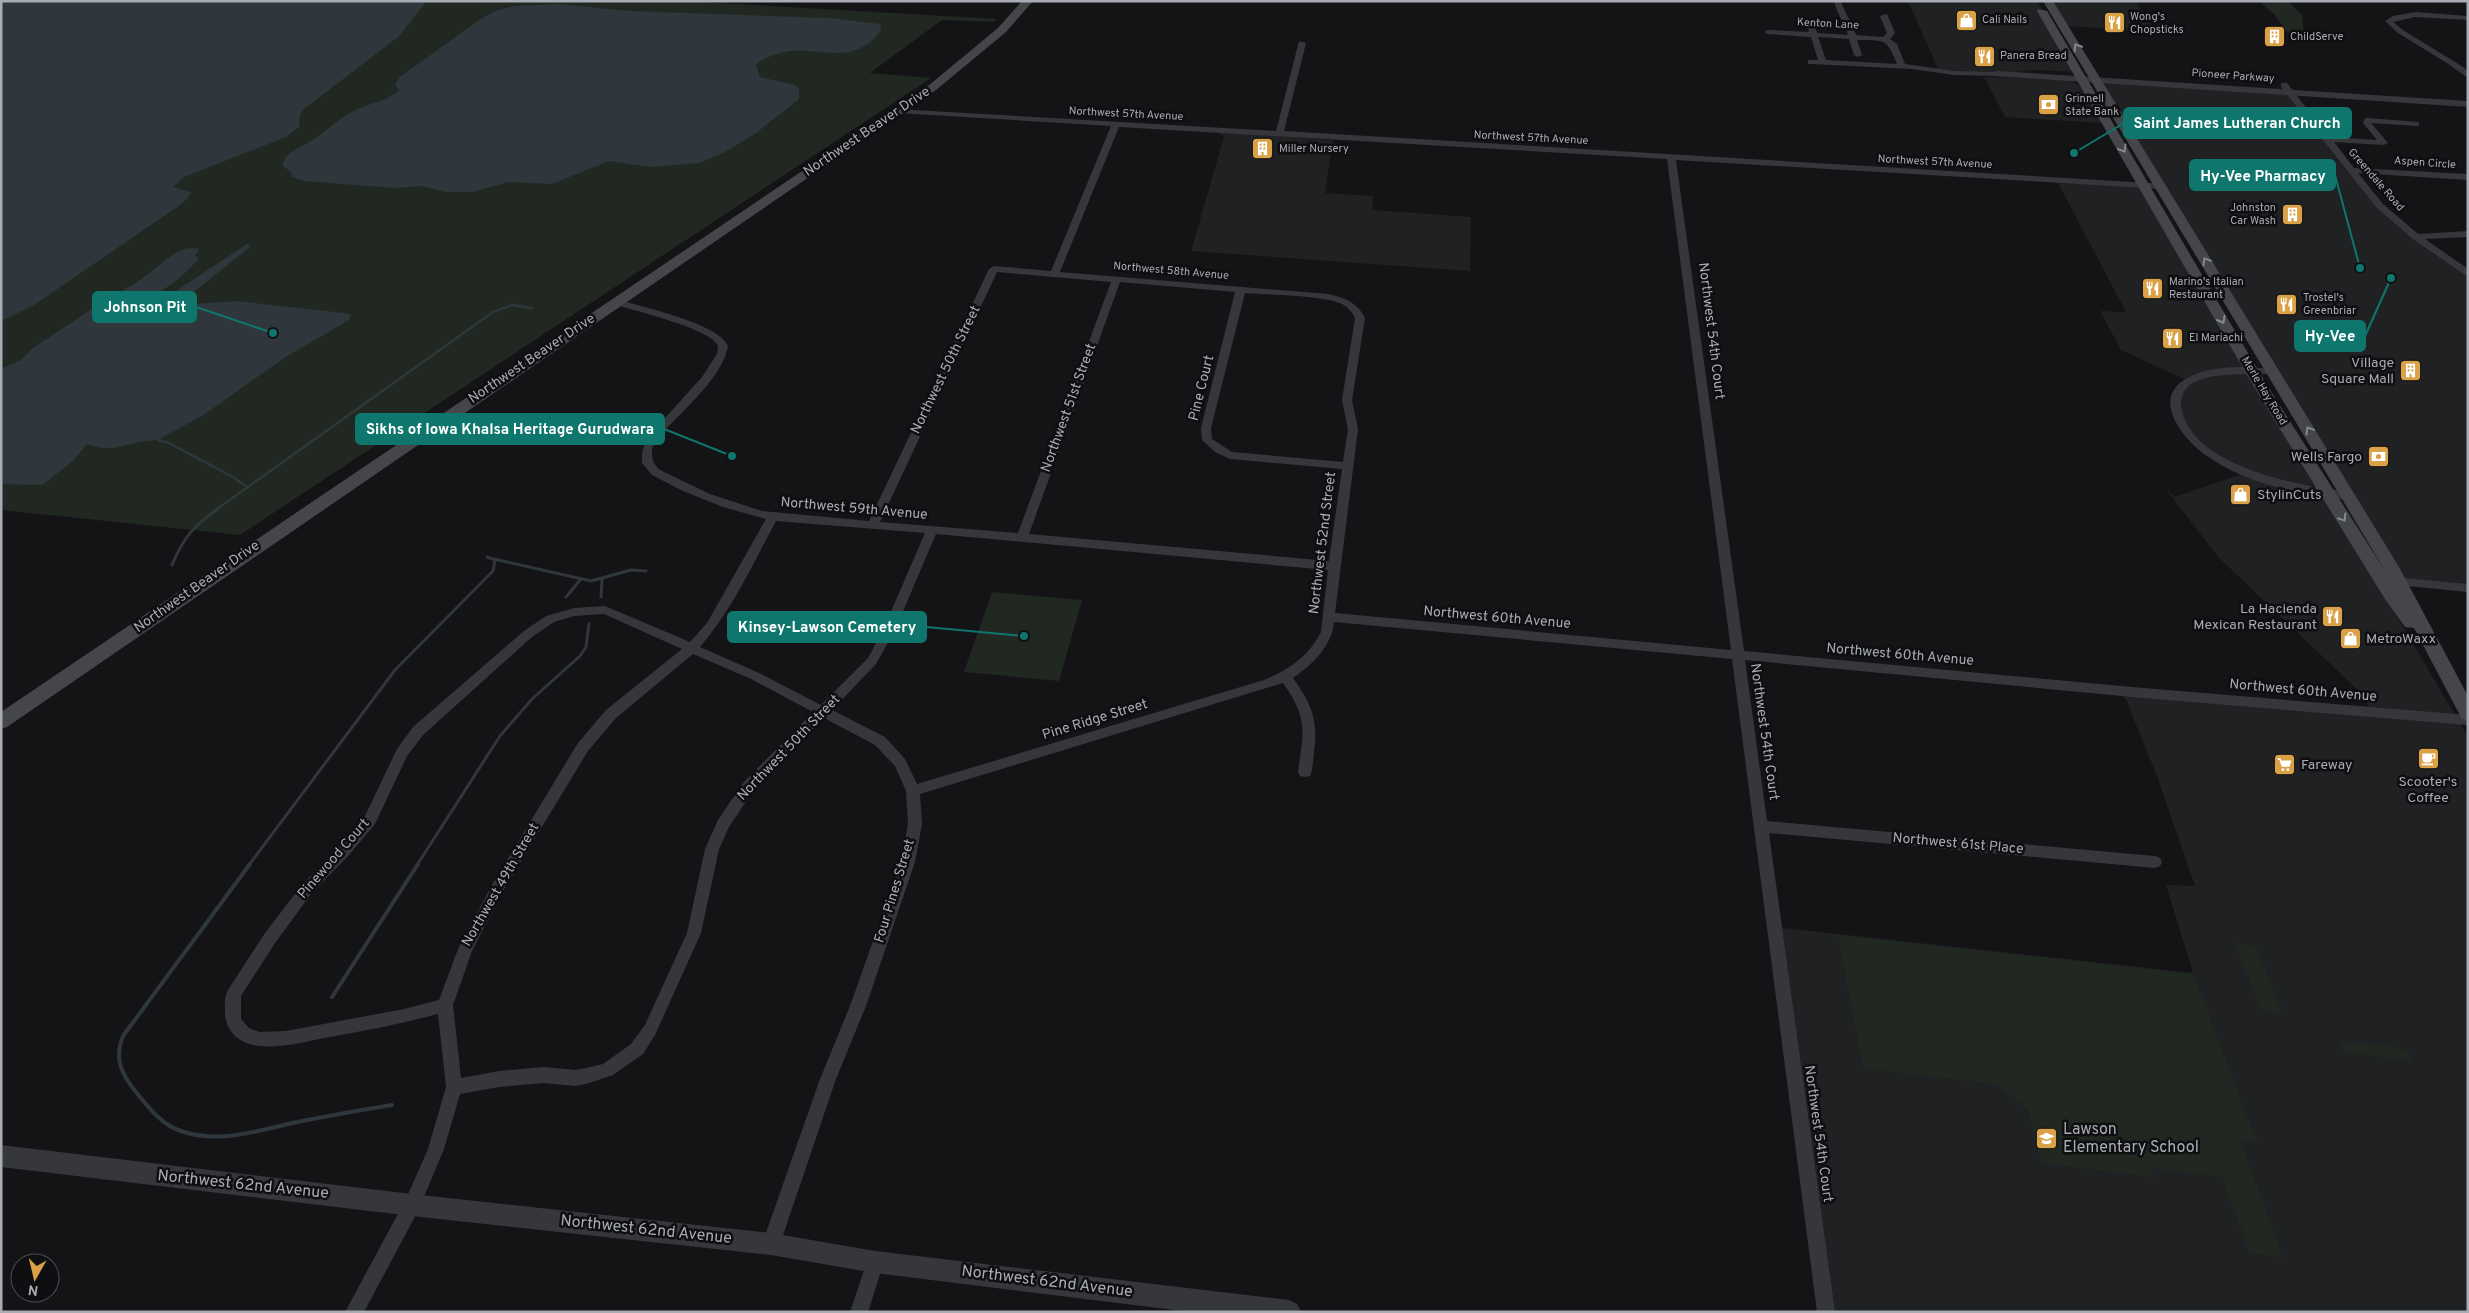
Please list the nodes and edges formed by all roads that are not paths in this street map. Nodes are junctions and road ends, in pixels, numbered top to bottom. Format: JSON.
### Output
{"nodes":[{"id":1,"x":1028,"y":1,"type":"edge"},
{"id":2,"x":1837,"y":1,"type":"edge"},
{"id":3,"x":2037,"y":1,"type":"edge"},
{"id":4,"x":2048,"y":1,"type":"edge"},
{"id":5,"x":1884,"y":16,"type":"dead end"},
{"id":6,"x":2468,"y":18,"type":"edge"},
{"id":7,"x":1810,"y":20,"type":"dead end"},
{"id":8,"x":1768,"y":32,"type":"dead end"},
{"id":9,"x":1814,"y":34,"type":"junction"},
{"id":10,"x":1851,"y":37,"type":"junction"},
{"id":11,"x":1885,"y":39,"type":"junction"},
{"id":12,"x":1302,"y":43,"type":"dead end"},
{"id":13,"x":1858,"y":55,"type":"dead end"},
{"id":14,"x":1811,"y":62,"type":"dead end"},
{"id":15,"x":1823,"y":63,"type":"junction"},
{"id":16,"x":1902,"y":67,"type":"junction"},
{"id":17,"x":1997,"y":74,"type":"joint"},
{"id":18,"x":2088,"y":76,"type":"junction"},
{"id":19,"x":2468,"y":76,"type":"edge"},
{"id":20,"x":2287,"y":89,"type":"junction"},
{"id":21,"x":2468,"y":96,"type":"edge"},
{"id":22,"x":2468,"y":104,"type":"edge"},
{"id":23,"x":898,"y":111,"type":"junction"},
{"id":24,"x":2416,"y":124,"type":"dead end"},
{"id":25,"x":1116,"y":125,"type":"junction"},
{"id":26,"x":1279,"y":134,"type":"junction"},
{"id":27,"x":2327,"y":139,"type":"junction"},
{"id":28,"x":1671,"y":157,"type":"junction"},
{"id":29,"x":2351,"y":170,"type":"junction"},
{"id":30,"x":2468,"y":177,"type":"edge"},
{"id":31,"x":2143,"y":185,"type":"junction"},
{"id":32,"x":2162,"y":186,"type":"junction"},
{"id":33,"x":2468,"y":234,"type":"edge"},
{"id":34,"x":2416,"y":237,"type":"junction"},
{"id":35,"x":994,"y":269,"type":"joint"},
{"id":36,"x":1054,"y":274,"type":"junction"},
{"id":37,"x":2468,"y":274,"type":"edge"},
{"id":38,"x":1117,"y":278,"type":"junction"},
{"id":39,"x":1241,"y":289,"type":"junction"},
{"id":40,"x":1345,"y":301,"type":"joint"},
{"id":41,"x":616,"y":302,"type":"junction"},
{"id":42,"x":2252,"y":370,"type":"junction"},
{"id":43,"x":2274,"y":372,"type":"junction"},
{"id":44,"x":1348,"y":466,"type":"junction"},
{"id":45,"x":2327,"y":494,"type":"junction"},
{"id":46,"x":2348,"y":495,"type":"junction"},
{"id":47,"x":773,"y":517,"type":"junction"},
{"id":48,"x":872,"y":526,"type":"junction"},
{"id":49,"x":932,"y":530,"type":"junction"},
{"id":50,"x":1022,"y":537,"type":"junction"},
{"id":51,"x":1334,"y":566,"type":"junction"},
{"id":52,"x":2382,"y":580,"type":"junction"},
{"id":53,"x":2399,"y":582,"type":"junction"},
{"id":54,"x":2468,"y":588,"type":"edge"},
{"id":55,"x":1330,"y":617,"type":"junction"},
{"id":56,"x":691,"y":649,"type":"junction"},
{"id":57,"x":1738,"y":655,"type":"junction"},
{"id":58,"x":2444,"y":670,"type":"junction"},
{"id":59,"x":1285,"y":677,"type":"junction"},
{"id":60,"x":822,"y":712,"type":"junction"},
{"id":61,"x":2468,"y":714,"type":"edge"},
{"id":62,"x":2468,"y":720,"type":"edge"},
{"id":63,"x":1,"y":722,"type":"edge"},
{"id":64,"x":1305,"y":772,"type":"dead end"},
{"id":65,"x":913,"y":791,"type":"junction"},
{"id":66,"x":1760,"y":826,"type":"junction"},
{"id":67,"x":2155,"y":862,"type":"dead end"},
{"id":68,"x":445,"y":1005,"type":"junction"},
{"id":69,"x":454,"y":1087,"type":"junction"},
{"id":70,"x":1,"y":1156,"type":"edge"},
{"id":71,"x":412,"y":1205,"type":"junction"},
{"id":72,"x":770,"y":1244,"type":"junction"},
{"id":73,"x":875,"y":1262,"type":"junction"},
{"id":74,"x":354,"y":1312,"type":"edge"},
{"id":75,"x":859,"y":1312,"type":"edge"},
{"id":76,"x":1289,"y":1312,"type":"edge"},
{"id":77,"x":1826,"y":1312,"type":"edge"}],
"edges":[{"from":1,"to":23,"type":"main road","name":"Northwest Beaver Drive"},
{"from":2,"to":10,"type":"street"},
{"from":3,"to":18,"type":"main road","name":"Merle Hay Road"},
{"from":18,"to":4,"type":"main road","name":"Merle Hay Road","one_way":true},
{"from":5,"to":11,"type":"street"},
{"from":6,"to":19,"type":"street"},
{"from":7,"to":9,"type":"street"},
{"from":8,"to":9,"type":"street","name":"Kenton Lane"},
{"from":9,"to":10,"type":"street","name":"Kenton Lane"},
{"from":9,"to":15,"type":"street"},
{"from":10,"to":11,"type":"street","name":"Kenton Lane"},
{"from":10,"to":13,"type":"street"},
{"from":11,"to":16,"type":"street"},
{"from":12,"to":26,"type":"street"},
{"from":14,"to":15,"type":"street","name":"Pioneer Parkway"},
{"from":15,"to":16,"type":"street","name":"Pioneer Parkway"},
{"from":16,"to":17,"type":"street","name":"Pioneer Parkway"},
{"from":17,"to":18,"type":"street","name":"Pioneer Parkway"},
{"from":18,"to":20,"type":"street","name":"Pioneer Parkway"},
{"from":18,"to":31,"type":"main road","name":"Merle Hay Road","one_way":true},
{"from":18,"to":32,"type":"main road","name":"Merle Hay Road"},
{"from":20,"to":21,"type":"street","name":"Pioneer Parkway"},
{"from":20,"to":22,"type":"street","name":"Pioneer Parkway"},
{"from":20,"to":27,"type":"street","name":"Greendale Road"},
{"from":23,"to":25,"type":"street","name":"Northwest 57th Avenue"},
{"from":23,"to":41,"type":"main road","name":"Northwest Beaver Drive"},
{"from":24,"to":27,"type":"street"},
{"from":25,"to":26,"type":"street","name":"Northwest 57th Avenue"},
{"from":25,"to":36,"type":"street"},
{"from":26,"to":28,"type":"street","name":"Northwest 57th Avenue"},
{"from":27,"to":29,"type":"street","name":"Greendale Road"},
{"from":28,"to":31,"type":"street","name":"Northwest 57th Avenue"},
{"from":28,"to":57,"type":"street","name":"Northwest 54th Court"},
{"from":29,"to":30,"type":"street","name":"Aspen Circle"},
{"from":29,"to":34,"type":"street","name":"Greendale Road"},
{"from":31,"to":32,"type":"street","name":"Northwest 57th Avenue"},
{"from":31,"to":42,"type":"main road","name":"Merle Hay Road","one_way":true},
{"from":43,"to":32,"type":"main road","name":"Merle Hay Road","one_way":true},
{"from":33,"to":34,"type":"street"},
{"from":34,"to":37,"type":"street","name":"Greendale Road"},
{"from":35,"to":36,"type":"street","name":"Northwest 58th Avenue"},
{"from":35,"to":48,"type":"street","name":"Northwest 50th Street"},
{"from":36,"to":38,"type":"street","name":"Northwest 58th Avenue"},
{"from":38,"to":39,"type":"street","name":"Northwest 58th Avenue"},
{"from":38,"to":50,"type":"street","name":"Northwest 51st Street"},
{"from":39,"to":40,"type":"street","name":"Northwest 58th Avenue"},
{"from":39,"to":44,"type":"street","name":"Pine Court"},
{"from":40,"to":44,"type":"street","name":"Northwest 52nd Street"},
{"from":41,"to":47,"type":"street","name":"Northwest 59th Avenue"},
{"from":41,"to":63,"type":"main road","name":"Northwest Beaver Drive"},
{"from":42,"to":43,"type":"street"},
{"from":42,"to":45,"type":"main road","name":"Merle Hay Road"},
{"from":42,"to":45,"type":"street"},
{"from":46,"to":43,"type":"main road","name":"Merle Hay Road","one_way":true},
{"from":44,"to":51,"type":"street","name":"Northwest 52nd Street"},
{"from":45,"to":46,"type":"street"},
{"from":45,"to":52,"type":"main road","name":"Merle Hay Road","one_way":true},
{"from":46,"to":53,"type":"main road","name":"Merle Hay Road"},
{"from":47,"to":48,"type":"street","name":"Northwest 59th Avenue"},
{"from":47,"to":56,"type":"street","name":"Northwest 49th Street"},
{"from":48,"to":49,"type":"street","name":"Northwest 59th Avenue"},
{"from":49,"to":50,"type":"street","name":"Northwest 59th Avenue"},
{"from":49,"to":60,"type":"street","name":"Northwest 50th Street"},
{"from":50,"to":51,"type":"street","name":"Northwest 59th Avenue"},
{"from":51,"to":55,"type":"street","name":"Northwest 52nd Street"},
{"from":52,"to":53,"type":"street"},
{"from":52,"to":58,"type":"main road","name":"Merle Hay Road"},
{"from":53,"to":54,"type":"street"},
{"from":53,"to":58,"type":"main road","name":"Merle Hay Road"},
{"from":55,"to":57,"type":"street","name":"Northwest 60th Avenue"},
{"from":55,"to":59,"type":"street","name":"Northwest 52nd Street"},
{"from":56,"to":60,"type":"street","name":"Four Pines Street"},
{"from":56,"to":68,"type":"street","name":"Northwest 49th Street"},
{"from":56,"to":68,"type":"street","name":"Pinewood Court"},
{"from":57,"to":62,"type":"street","name":"Northwest 60th Avenue"},
{"from":57,"to":66,"type":"street","name":"Northwest 54th Court"},
{"from":58,"to":61,"type":"main road","name":"Merle Hay Road"},
{"from":59,"to":64,"type":"street"},
{"from":59,"to":65,"type":"street","name":"Pine Ridge Street"},
{"from":60,"to":65,"type":"street","name":"Four Pines Street"},
{"from":60,"to":69,"type":"street","name":"Northwest 50th Street"},
{"from":65,"to":72,"type":"street","name":"Four Pines Street"},
{"from":66,"to":67,"type":"street","name":"Northwest 61st Place"},
{"from":66,"to":77,"type":"street","name":"Northwest 54th Court"},
{"from":68,"to":69,"type":"street","name":"Northwest 49th Street"},
{"from":69,"to":71,"type":"street","name":"Northwest 49th Street"},
{"from":70,"to":71,"type":"street","name":"Northwest 62nd Avenue"},
{"from":71,"to":72,"type":"street","name":"Northwest 62nd Avenue"},
{"from":71,"to":74,"type":"street","name":"Northwest 49th Street"},
{"from":72,"to":73,"type":"street","name":"Northwest 62nd Avenue"},
{"from":73,"to":75,"type":"street"},
{"from":73,"to":76,"type":"street","name":"Northwest 62nd Avenue"}]}
